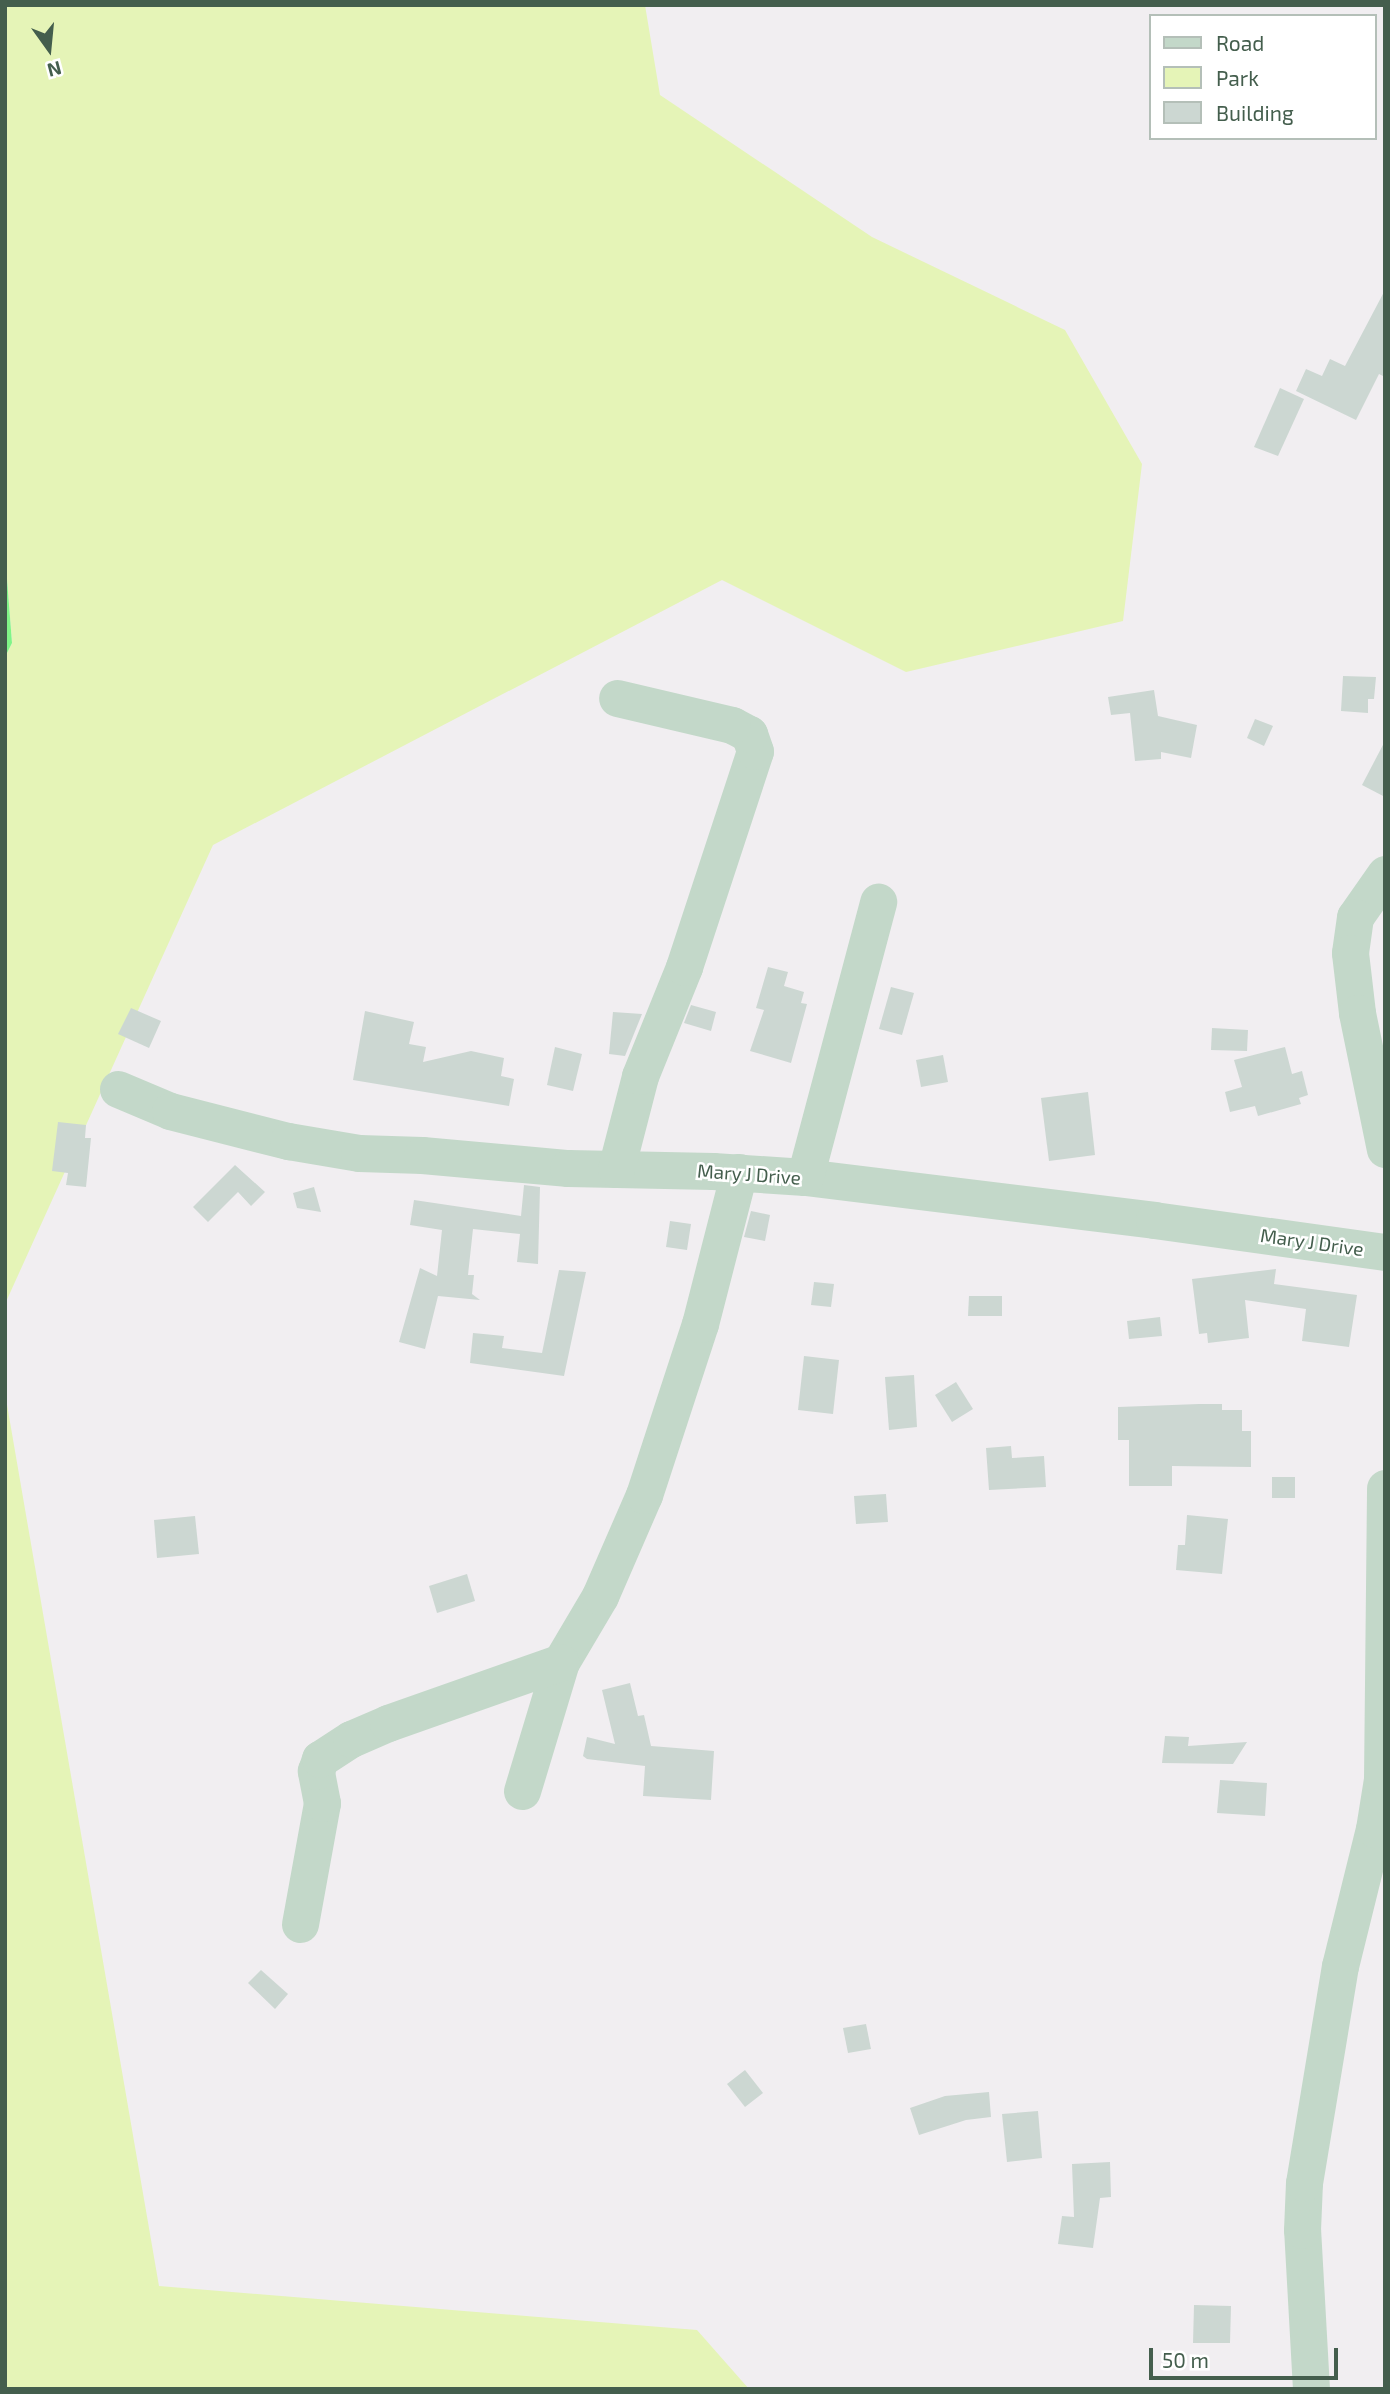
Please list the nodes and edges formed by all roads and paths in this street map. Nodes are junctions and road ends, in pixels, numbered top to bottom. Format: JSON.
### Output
{"nodes":[{"id":1,"x":617,"y":698,"type":"dead end"},
{"id":2,"x":1385,"y":874,"type":"edge"},
{"id":3,"x":878,"y":902,"type":"dead end"},
{"id":4,"x":118,"y":1089,"type":"dead end"},
{"id":5,"x":1385,"y":1149,"type":"edge"},
{"id":6,"x":616,"y":1169,"type":"junction"},
{"id":7,"x":739,"y":1172,"type":"junction"},
{"id":8,"x":805,"y":1177,"type":"junction"},
{"id":9,"x":1385,"y":1252,"type":"edge"},
{"id":10,"x":1385,"y":1488,"type":"edge"},
{"id":11,"x":1384,"y":1657,"type":"edge"},
{"id":12,"x":561,"y":1662,"type":"junction"},
{"id":13,"x":522,"y":1791,"type":"dead end"},
{"id":14,"x":300,"y":1924,"type":"dead end"},
{"id":15,"x":1311,"y":2389,"type":"edge"}],
"edges":[{"from":1,"to":6,"type":"street"},
{"from":2,"to":5,"type":"street"},
{"from":3,"to":8,"type":"street"},
{"from":4,"to":6,"type":"street","name":"Mary J Drive"},
{"from":6,"to":7,"type":"street","name":"Mary J Drive"},
{"from":7,"to":8,"type":"street","name":"Mary J Drive"},
{"from":7,"to":12,"type":"street"},
{"from":8,"to":9,"type":"street","name":"Mary J Drive"},
{"from":10,"to":11,"type":"street"},
{"from":11,"to":15,"type":"street"},
{"from":12,"to":13,"type":"street"},
{"from":12,"to":14,"type":"street"}]}
